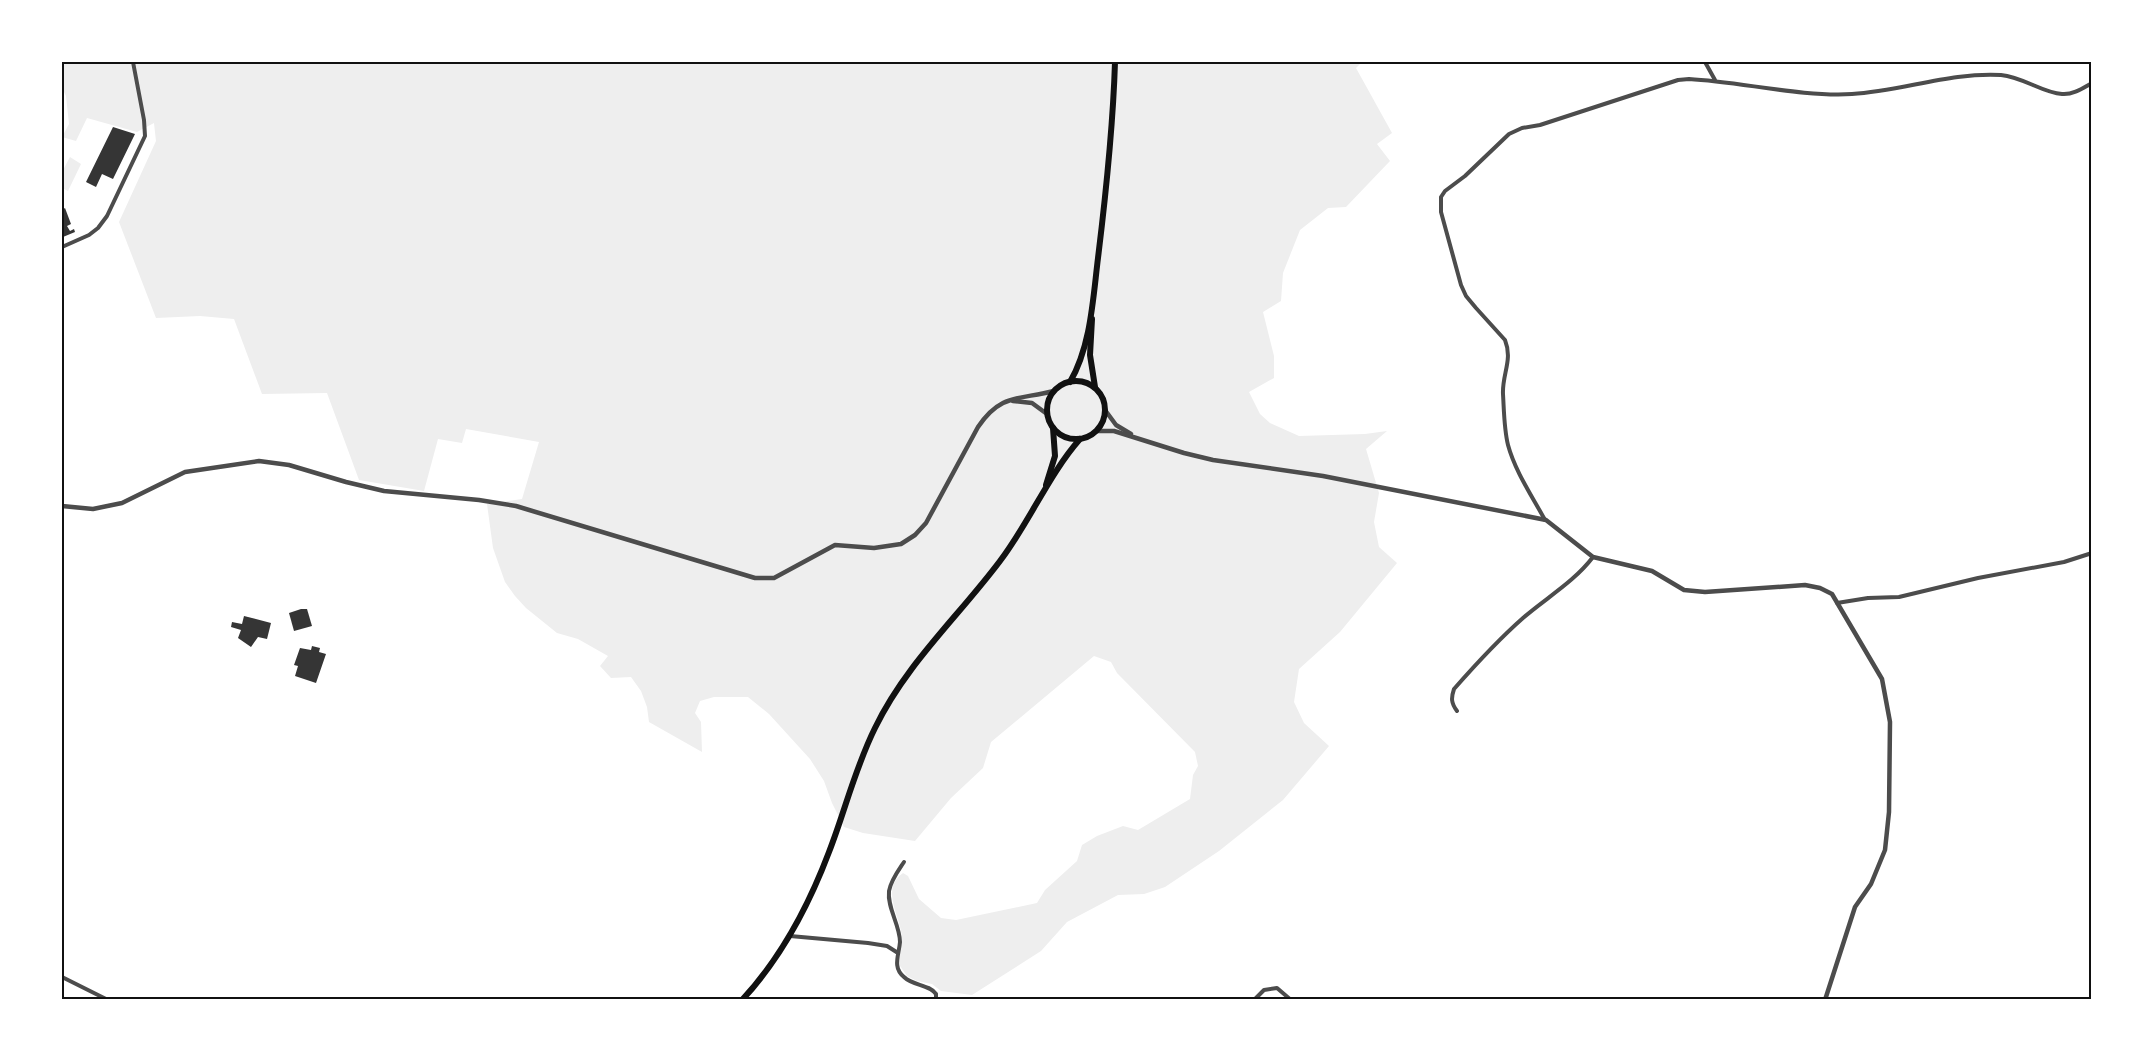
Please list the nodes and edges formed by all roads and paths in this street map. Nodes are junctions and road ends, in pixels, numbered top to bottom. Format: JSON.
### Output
{"nodes":[{"id":1,"x":133,"y":62,"type":"edge"},
{"id":2,"x":1115,"y":62,"type":"edge"},
{"id":3,"x":1705,"y":62,"type":"edge"},
{"id":4,"x":1715,"y":81,"type":"junction"},
{"id":5,"x":2091,"y":82,"type":"edge"},
{"id":6,"x":62,"y":247,"type":"edge"},
{"id":7,"x":1093,"y":296,"type":"junction"},
{"id":8,"x":1070,"y":382,"type":"junction"},
{"id":9,"x":1095,"y":387,"type":"junction"},
{"id":10,"x":1054,"y":391,"type":"junction"},
{"id":11,"x":1007,"y":401,"type":"junction"},
{"id":12,"x":1106,"y":410,"type":"junction"},
{"id":13,"x":1047,"y":414,"type":"junction"},
{"id":14,"x":1052,"y":427,"type":"junction"},
{"id":15,"x":1096,"y":431,"type":"junction"},
{"id":16,"x":1136,"y":436,"type":"junction"},
{"id":17,"x":1080,"y":439,"type":"junction"},
{"id":18,"x":1043,"y":495,"type":"junction"},
{"id":19,"x":62,"y":506,"type":"edge"},
{"id":20,"x":1546,"y":520,"type":"junction"},
{"id":21,"x":2091,"y":553,"type":"edge"},
{"id":22,"x":1593,"y":556,"type":"junction"},
{"id":23,"x":1837,"y":603,"type":"junction"},
{"id":24,"x":1457,"y":711,"type":"dead end"},
{"id":25,"x":904,"y":862,"type":"dead end"},
{"id":26,"x":790,"y":936,"type":"junction"},
{"id":27,"x":898,"y":953,"type":"junction"},
{"id":28,"x":62,"y":977,"type":"edge"},
{"id":29,"x":108,"y":999,"type":"edge"},
{"id":30,"x":742,"y":999,"type":"edge"},
{"id":31,"x":936,"y":999,"type":"edge"},
{"id":32,"x":1254,"y":999,"type":"edge"},
{"id":33,"x":1291,"y":999,"type":"edge"},
{"id":34,"x":1824,"y":999,"type":"edge"}],
"edges":[{"from":1,"to":6,"type":"street"},
{"from":2,"to":7,"type":"main road"},
{"from":3,"to":4,"type":"street"},
{"from":4,"to":5,"type":"street"},
{"from":4,"to":20,"type":"street"},
{"from":7,"to":8,"type":"main road"},
{"from":7,"to":9,"type":"main road"},
{"from":8,"to":9,"type":"main road"},
{"from":8,"to":10,"type":"main road"},
{"from":9,"to":12,"type":"main road"},
{"from":10,"to":11,"type":"street"},
{"from":10,"to":13,"type":"main road"},
{"from":11,"to":13,"type":"street"},
{"from":11,"to":19,"type":"street"},
{"from":12,"to":15,"type":"main road"},
{"from":12,"to":16,"type":"street"},
{"from":13,"to":14,"type":"main road"},
{"from":14,"to":17,"type":"main road"},
{"from":14,"to":18,"type":"main road"},
{"from":15,"to":16,"type":"street"},
{"from":15,"to":17,"type":"main road"},
{"from":16,"to":20,"type":"street"},
{"from":17,"to":18,"type":"main road"},
{"from":18,"to":26,"type":"main road"},
{"from":20,"to":22,"type":"street"},
{"from":21,"to":23,"type":"street"},
{"from":22,"to":23,"type":"street"},
{"from":22,"to":24,"type":"street"},
{"from":23,"to":34,"type":"street"},
{"from":25,"to":27,"type":"street"},
{"from":26,"to":27,"type":"street"},
{"from":26,"to":30,"type":"main road"},
{"from":27,"to":31,"type":"street"},
{"from":28,"to":29,"type":"street"},
{"from":32,"to":33,"type":"street"}]}
